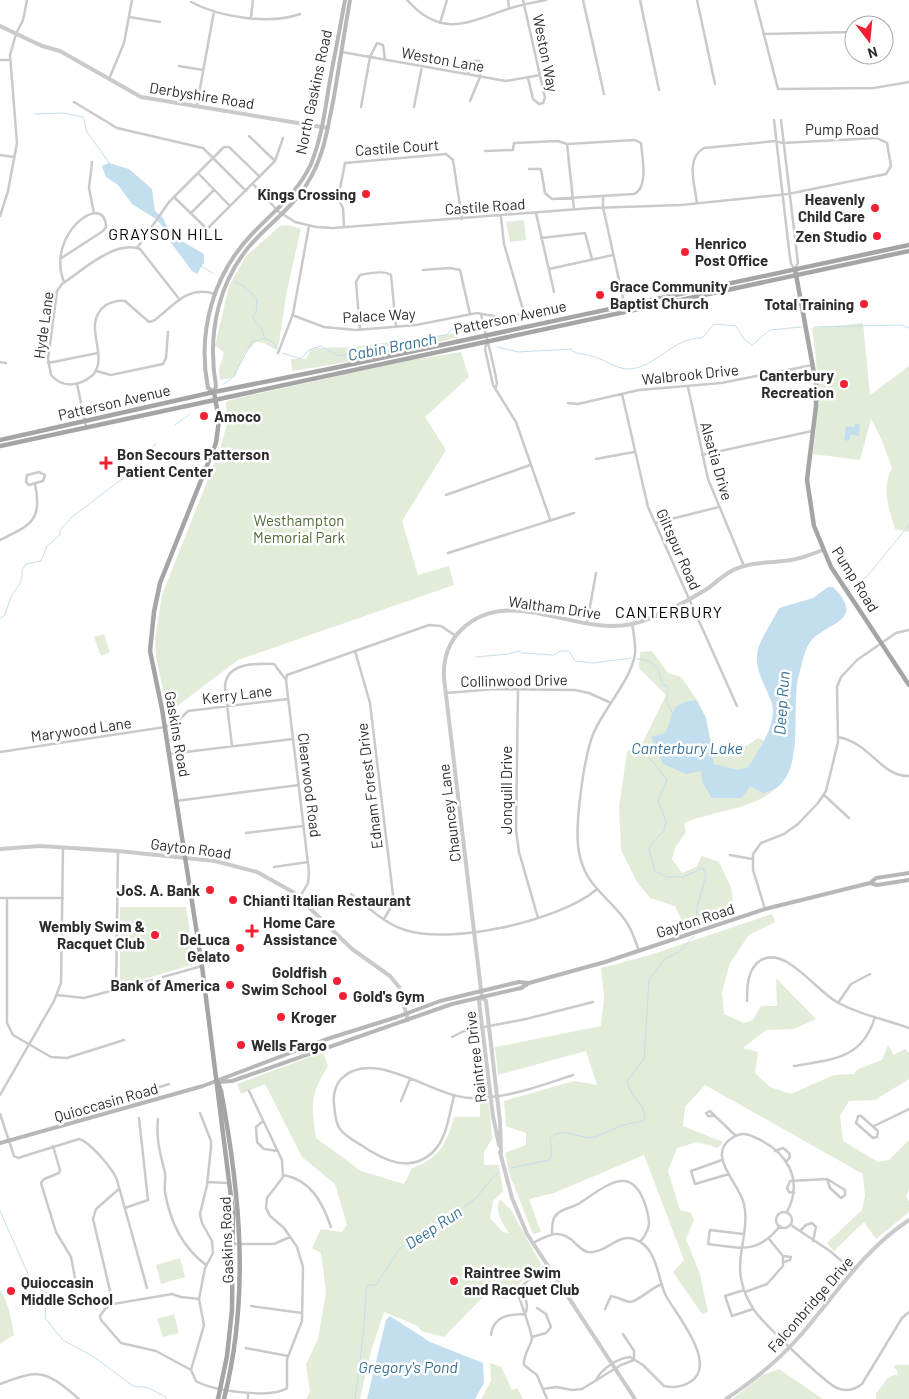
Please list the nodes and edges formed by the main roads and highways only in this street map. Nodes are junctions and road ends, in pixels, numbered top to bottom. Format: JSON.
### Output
{"nodes":[{"id":1,"x":345,"y":0,"type":"edge"},
{"id":2,"x":350,"y":0,"type":"edge"},
{"id":3,"x":909,"y":244,"type":"edge"},
{"id":4,"x":909,"y":251,"type":"edge"},
{"id":5,"x":795,"y":269,"type":"junction"},
{"id":6,"x":797,"y":276,"type":"junction"},
{"id":7,"x":214,"y":392,"type":"junction"},
{"id":8,"x":216,"y":400,"type":"junction"},
{"id":9,"x":0,"y":440,"type":"edge"},
{"id":10,"x":0,"y":446,"type":"edge"},
{"id":11,"x":909,"y":685,"type":"edge"},
{"id":12,"x":909,"y":873,"type":"edge"},
{"id":13,"x":909,"y":880,"type":"edge"},
{"id":14,"x":870,"y":883,"type":"junction"},
{"id":15,"x":529,"y":983,"type":"junction"},
{"id":16,"x":406,"y":1014,"type":"joint"},
{"id":17,"x":408,"y":1020,"type":"joint"},
{"id":18,"x":217,"y":1082,"type":"junction"},
{"id":19,"x":0,"y":1143,"type":"edge"},
{"id":20,"x":218,"y":1399,"type":"edge"},
{"id":21,"x":224,"y":1399,"type":"edge"}],
"edges":[{"from":1,"to":7,"type":"main road","name":"North Gaskins Road"},
{"from":2,"to":7,"type":"main road","name":"North Gaskins Road"},
{"from":3,"to":5,"type":"main road","name":"Patterson Avenue"},
{"from":4,"to":6,"type":"main road","name":"Patterson Avenue"},
{"from":5,"to":6,"type":"main road","name":"Pump Road"},
{"from":5,"to":7,"type":"main road","name":"Patterson Avenue"},
{"from":6,"to":8,"type":"main road","name":"Patterson Avenue"},
{"from":6,"to":11,"type":"main road","name":"Pump Road"},
{"from":7,"to":8,"type":"main road","name":"North Gaskins Road"},
{"from":7,"to":9,"type":"main road","name":"Patterson Avenue"},
{"from":8,"to":10,"type":"main road","name":"Patterson Avenue"},
{"from":8,"to":18,"type":"main road","name":"Gaskins Road"},
{"from":12,"to":14,"type":"main road","name":"Gayton Road"},
{"from":13,"to":14,"type":"main road","name":"Gayton Road"},
{"from":14,"to":15,"type":"main road","name":"Gayton Road"},
{"from":15,"to":16,"type":"main road","name":"Gayton Road"},
{"from":15,"to":17,"type":"main road","name":"Gayton Road"},
{"from":16,"to":18,"type":"main road","name":"Quioccasin Road"},
{"from":17,"to":18,"type":"main road","name":"Quioccasin Road"},
{"from":18,"to":19,"type":"main road","name":"Quioccasin Road"},
{"from":18,"to":20,"type":"main road","name":"Gaskins Road"},
{"from":18,"to":21,"type":"main road","name":"Gaskins Road"}]}
